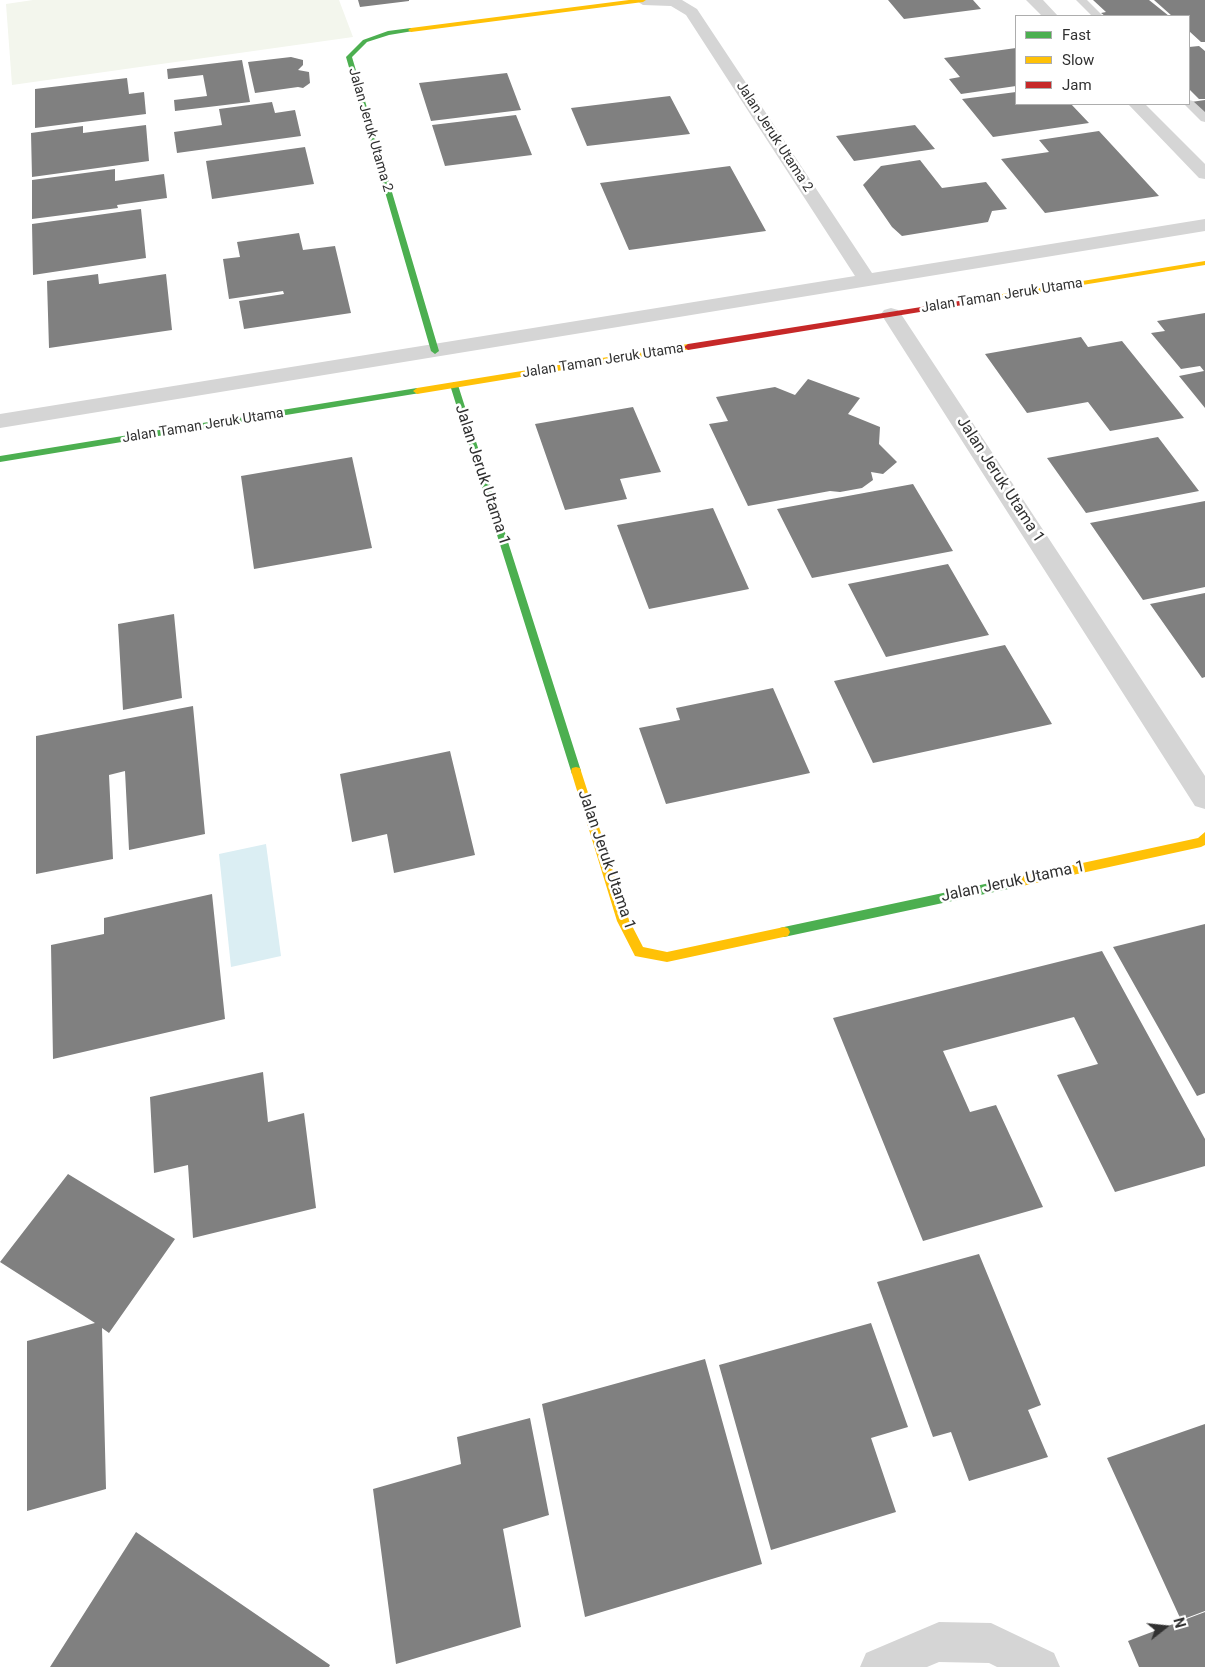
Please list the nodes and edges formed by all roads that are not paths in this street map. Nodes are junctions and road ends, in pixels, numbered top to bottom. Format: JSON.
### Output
{"nodes":[{"id":1,"x":643,"y":0,"type":"edge"},
{"id":2,"x":1034,"y":0,"type":"edge"},
{"id":3,"x":1081,"y":0,"type":"edge"},
{"id":4,"x":1049,"y":15,"type":"edge"},
{"id":5,"x":1097,"y":15,"type":"edge"},
{"id":6,"x":1190,"y":104,"type":"edge"},
{"id":7,"x":1137,"y":105,"type":"edge"},
{"id":8,"x":1205,"y":119,"type":"edge"},
{"id":9,"x":1205,"y":174,"type":"edge"},
{"id":10,"x":1205,"y":225,"type":"edge"},
{"id":11,"x":1205,"y":263,"type":"edge"},
{"id":12,"x":867,"y":280,"type":"junction"},
{"id":13,"x":891,"y":314,"type":"junction"},
{"id":14,"x":435,"y":350,"type":"junction"},
{"id":15,"x":454,"y":385,"type":"junction"},
{"id":16,"x":0,"y":421,"type":"edge"},
{"id":17,"x":0,"y":459,"type":"edge"},
{"id":18,"x":1205,"y":798,"type":"edge"},
{"id":19,"x":1205,"y":837,"type":"edge"},
{"id":20,"x":880,"y":1667,"type":"edge"},
{"id":21,"x":1040,"y":1667,"type":"edge"}],
"edges":[{"from":1,"to":12,"type":"street","name":"Jalan Jeruk Utama 2"},
{"from":1,"to":14,"type":"street","name":"Jalan Jeruk Utama 2"},
{"from":2,"to":4,"type":"street"},
{"from":3,"to":5,"type":"lane"},
{"from":6,"to":8,"type":"lane"},
{"from":7,"to":9,"type":"street"},
{"from":10,"to":12,"type":"street"},
{"from":11,"to":13,"type":"street","name":"Jalan Taman Jeruk Utama"},
{"from":12,"to":14,"type":"street"},
{"from":13,"to":15,"type":"street","name":"Jalan Taman Jeruk Utama"},
{"from":13,"to":18,"type":"street","name":"Jalan Jeruk Utama 1"},
{"from":14,"to":16,"type":"street"},
{"from":15,"to":17,"type":"street","name":"Jalan Taman Jeruk Utama"},
{"from":15,"to":19,"type":"street","name":"Jalan Jeruk Utama 1"},
{"from":20,"to":21,"type":"street"}]}
